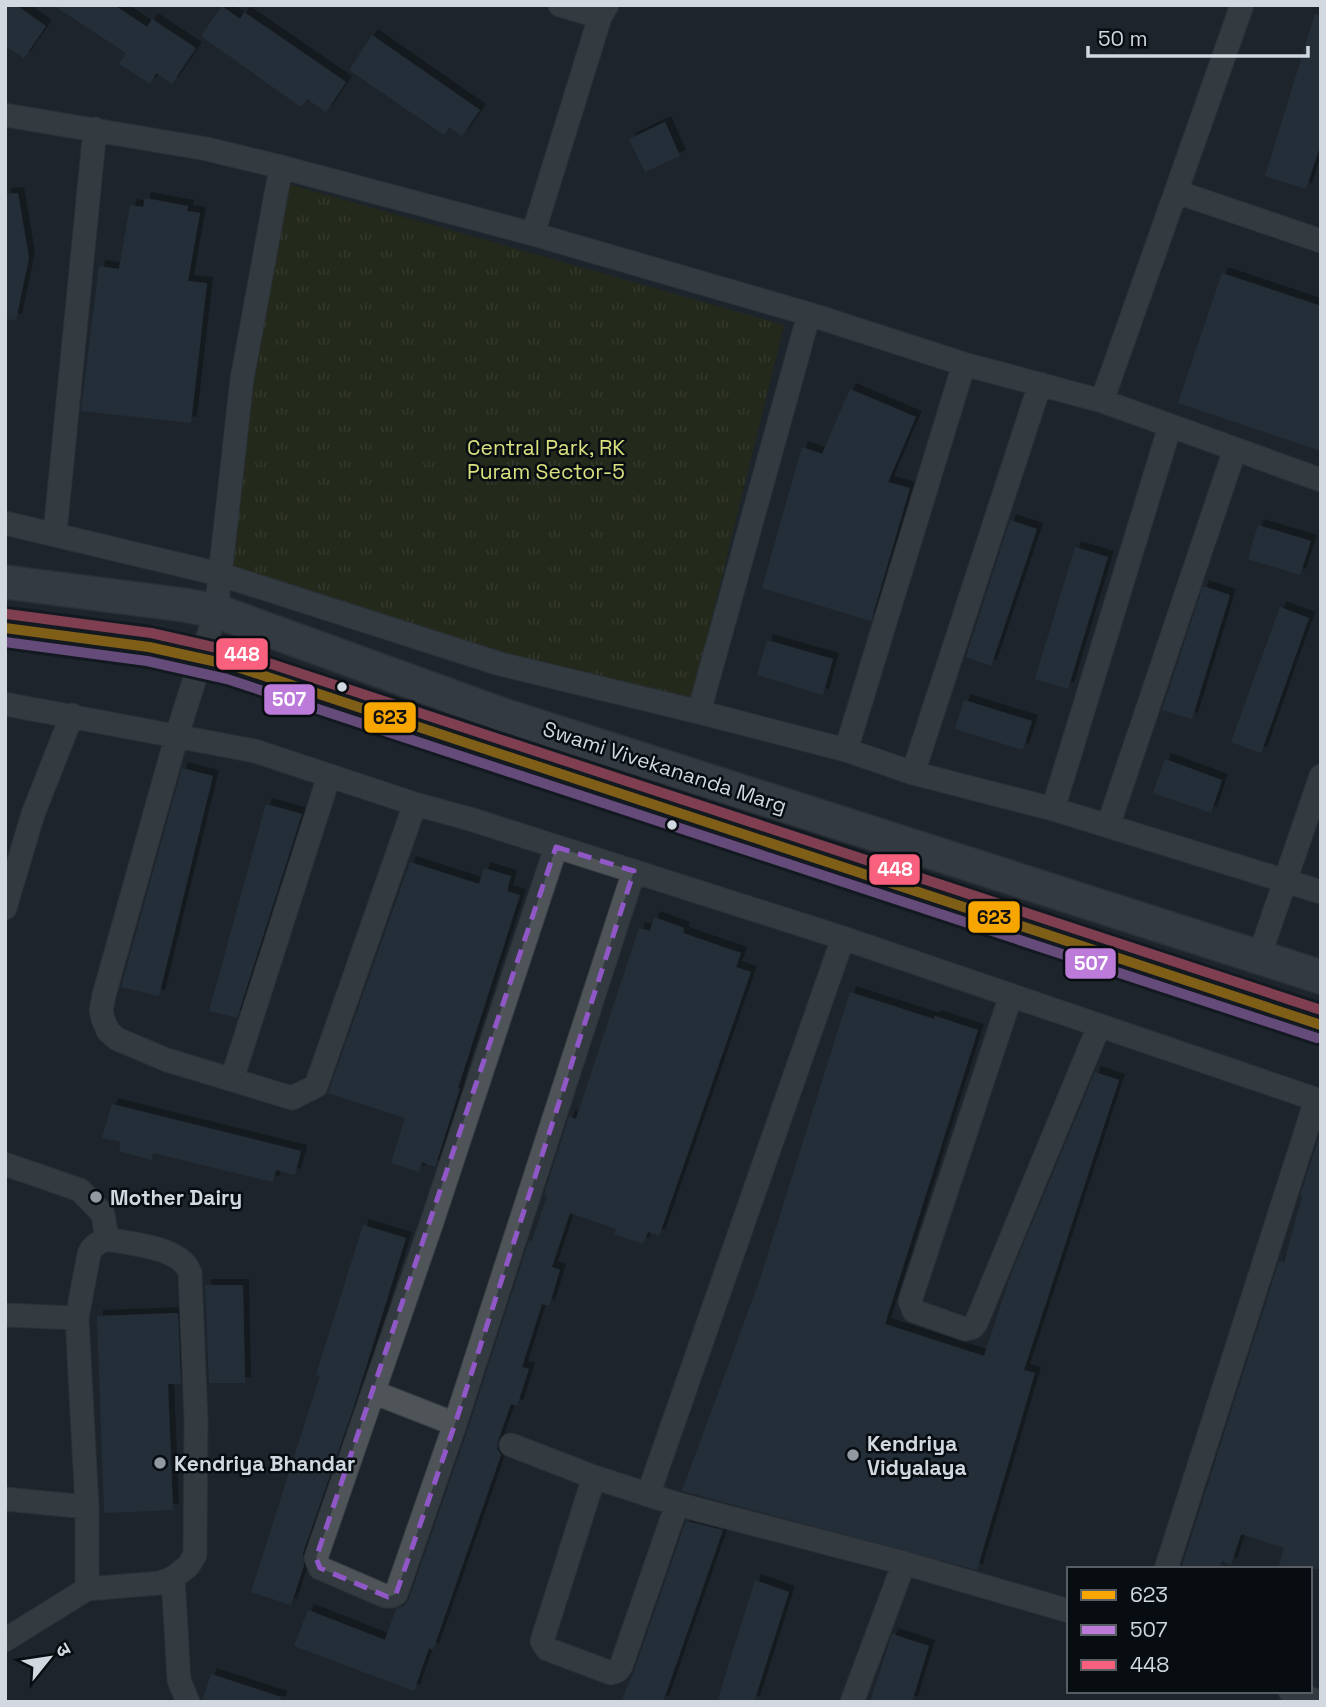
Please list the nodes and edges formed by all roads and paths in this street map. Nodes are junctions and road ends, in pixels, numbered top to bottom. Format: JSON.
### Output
{"nodes":[{"id":1,"x":559,"y":5,"type":"edge"},
{"id":2,"x":1242,"y":5,"type":"edge"},
{"id":3,"x":603,"y":11,"type":"edge"},
{"id":4,"x":5,"y":115,"type":"edge"},
{"id":5,"x":95,"y":129,"type":"junction"},
{"id":6,"x":281,"y":167,"type":"junction"},
{"id":7,"x":1177,"y":192,"type":"junction"},
{"id":8,"x":533,"y":234,"type":"junction"},
{"id":9,"x":1321,"y":241,"type":"edge"},
{"id":10,"x":809,"y":314,"type":"junction"},
{"id":11,"x":964,"y":364,"type":"junction"},
{"id":12,"x":1040,"y":384,"type":"junction"},
{"id":13,"x":1102,"y":401,"type":"junction"},
{"id":14,"x":1170,"y":426,"type":"junction"},
{"id":15,"x":1235,"y":449,"type":"junction"},
{"id":16,"x":1321,"y":480,"type":"edge"},
{"id":17,"x":5,"y":523,"type":"edge"},
{"id":18,"x":55,"y":533,"type":"junction"},
{"id":19,"x":219,"y":574,"type":"junction"},
{"id":20,"x":5,"y":582,"type":"edge"},
{"id":21,"x":216,"y":611,"type":"junction"},
{"id":22,"x":5,"y":628,"type":"edge"},
{"id":23,"x":203,"y":658,"type":"junction"},
{"id":24,"x":5,"y":704,"type":"edge"},
{"id":25,"x":699,"y":712,"type":"junction"},
{"id":26,"x":72,"y":715,"type":"junction"},
{"id":27,"x":177,"y":735,"type":"junction"},
{"id":28,"x":846,"y":750,"type":"junction"},
{"id":29,"x":913,"y":773,"type":"junction"},
{"id":30,"x":329,"y":776,"type":"junction"},
{"id":31,"x":1321,"y":776,"type":"edge"},
{"id":32,"x":415,"y":804,"type":"junction"},
{"id":33,"x":1052,"y":809,"type":"junction"},
{"id":34,"x":1108,"y":826,"type":"junction"},
{"id":35,"x":556,"y":846,"type":"junction"},
{"id":36,"x":634,"y":871,"type":"junction"},
{"id":37,"x":1285,"y":883,"type":"junction"},
{"id":38,"x":1321,"y":892,"type":"edge"},
{"id":39,"x":5,"y":908,"type":"edge"},
{"id":40,"x":843,"y":937,"type":"junction"},
{"id":41,"x":1259,"y":957,"type":"junction"},
{"id":42,"x":1321,"y":976,"type":"edge"},
{"id":43,"x":1011,"y":995,"type":"junction"},
{"id":44,"x":1321,"y":1025,"type":"edge"},
{"id":45,"x":1099,"y":1026,"type":"junction"},
{"id":46,"x":232,"y":1079,"type":"junction"},
{"id":47,"x":1319,"y":1100,"type":"edge"},
{"id":48,"x":5,"y":1164,"type":"edge"},
{"id":49,"x":107,"y":1239,"type":"junction"},
{"id":50,"x":5,"y":1315,"type":"edge"},
{"id":51,"x":77,"y":1318,"type":"junction"},
{"id":52,"x":373,"y":1392,"type":"junction"},
{"id":53,"x":455,"y":1424,"type":"junction"},
{"id":54,"x":511,"y":1445,"type":"dead end"},
{"id":55,"x":594,"y":1477,"type":"junction"},
{"id":56,"x":648,"y":1495,"type":"junction"},
{"id":57,"x":5,"y":1499,"type":"edge"},
{"id":58,"x":677,"y":1504,"type":"junction"},
{"id":59,"x":87,"y":1507,"type":"junction"},
{"id":60,"x":904,"y":1563,"type":"junction"},
{"id":61,"x":1167,"y":1567,"type":"edge"},
{"id":62,"x":173,"y":1578,"type":"junction"},
{"id":63,"x":87,"y":1590,"type":"junction"},
{"id":64,"x":1067,"y":1610,"type":"edge"},
{"id":65,"x":5,"y":1640,"type":"edge"},
{"id":66,"x":188,"y":1702,"type":"edge"},
{"id":67,"x":852,"y":1702,"type":"edge"}],
"edges":[{"from":1,"to":3,"type":"street"},
{"from":2,"to":7,"type":"street"},
{"from":3,"to":8,"type":"street"},
{"from":4,"to":5,"type":"street"},
{"from":5,"to":6,"type":"street"},
{"from":5,"to":18,"type":"street"},
{"from":6,"to":8,"type":"street"},
{"from":6,"to":19,"type":"street"},
{"from":7,"to":9,"type":"street"},
{"from":7,"to":13,"type":"street"},
{"from":8,"to":10,"type":"street"},
{"from":10,"to":11,"type":"street"},
{"from":10,"to":25,"type":"street"},
{"from":11,"to":12,"type":"street"},
{"from":11,"to":28,"type":"street"},
{"from":12,"to":13,"type":"street"},
{"from":12,"to":29,"type":"street"},
{"from":13,"to":14,"type":"street"},
{"from":14,"to":15,"type":"street"},
{"from":14,"to":33,"type":"street"},
{"from":15,"to":16,"type":"street"},
{"from":15,"to":34,"type":"street"},
{"from":17,"to":18,"type":"street"},
{"from":18,"to":19,"type":"street"},
{"from":19,"to":21,"type":"street"},
{"from":19,"to":25,"type":"street"},
{"from":20,"to":21,"type":"street","name":"Swami Vivekananda Marg"},
{"from":21,"to":23,"type":"street"},
{"from":21,"to":41,"type":"street","name":"Swami Vivekananda Marg"},
{"from":22,"to":23,"type":"street","name":"Swami Vivekananda Marg"},
{"from":23,"to":27,"type":"street"},
{"from":23,"to":44,"type":"street","name":"Swami Vivekananda Marg"},
{"from":24,"to":26,"type":"street"},
{"from":25,"to":28,"type":"street"},
{"from":26,"to":27,"type":"street"},
{"from":26,"to":39,"type":"street"},
{"from":27,"to":30,"type":"street"},
{"from":27,"to":46,"type":"street"},
{"from":28,"to":29,"type":"street"},
{"from":29,"to":33,"type":"street"},
{"from":30,"to":32,"type":"street"},
{"from":30,"to":46,"type":"street"},
{"from":31,"to":37,"type":"street"},
{"from":32,"to":35,"type":"street"},
{"from":32,"to":46,"type":"street"},
{"from":33,"to":34,"type":"street"},
{"from":34,"to":37,"type":"street"},
{"from":35,"to":36,"type":"street"},
{"from":35,"to":52,"type":"street"},
{"from":36,"to":40,"type":"street"},
{"from":36,"to":53,"type":"street"},
{"from":37,"to":38,"type":"street"},
{"from":37,"to":41,"type":"street"},
{"from":40,"to":43,"type":"street"},
{"from":40,"to":56,"type":"street"},
{"from":41,"to":42,"type":"street","name":"Swami Vivekananda Marg"},
{"from":43,"to":45,"type":"street"},
{"from":43,"to":45,"type":"street"},
{"from":45,"to":47,"type":"street"},
{"from":47,"to":61,"type":"street"},
{"from":48,"to":49,"type":"street"},
{"from":49,"to":51,"type":"street"},
{"from":49,"to":62,"type":"street"},
{"from":50,"to":51,"type":"street"},
{"from":51,"to":59,"type":"street"},
{"from":52,"to":53,"type":"street"},
{"from":52,"to":53,"type":"street"},
{"from":54,"to":55,"type":"street"},
{"from":55,"to":56,"type":"street"},
{"from":55,"to":58,"type":"street"},
{"from":56,"to":58,"type":"street"},
{"from":57,"to":59,"type":"street"},
{"from":58,"to":60,"type":"street"},
{"from":59,"to":63,"type":"street"},
{"from":60,"to":64,"type":"street"},
{"from":60,"to":67,"type":"street"},
{"from":62,"to":63,"type":"street"},
{"from":62,"to":66,"type":"street"},
{"from":63,"to":65,"type":"street"}]}
